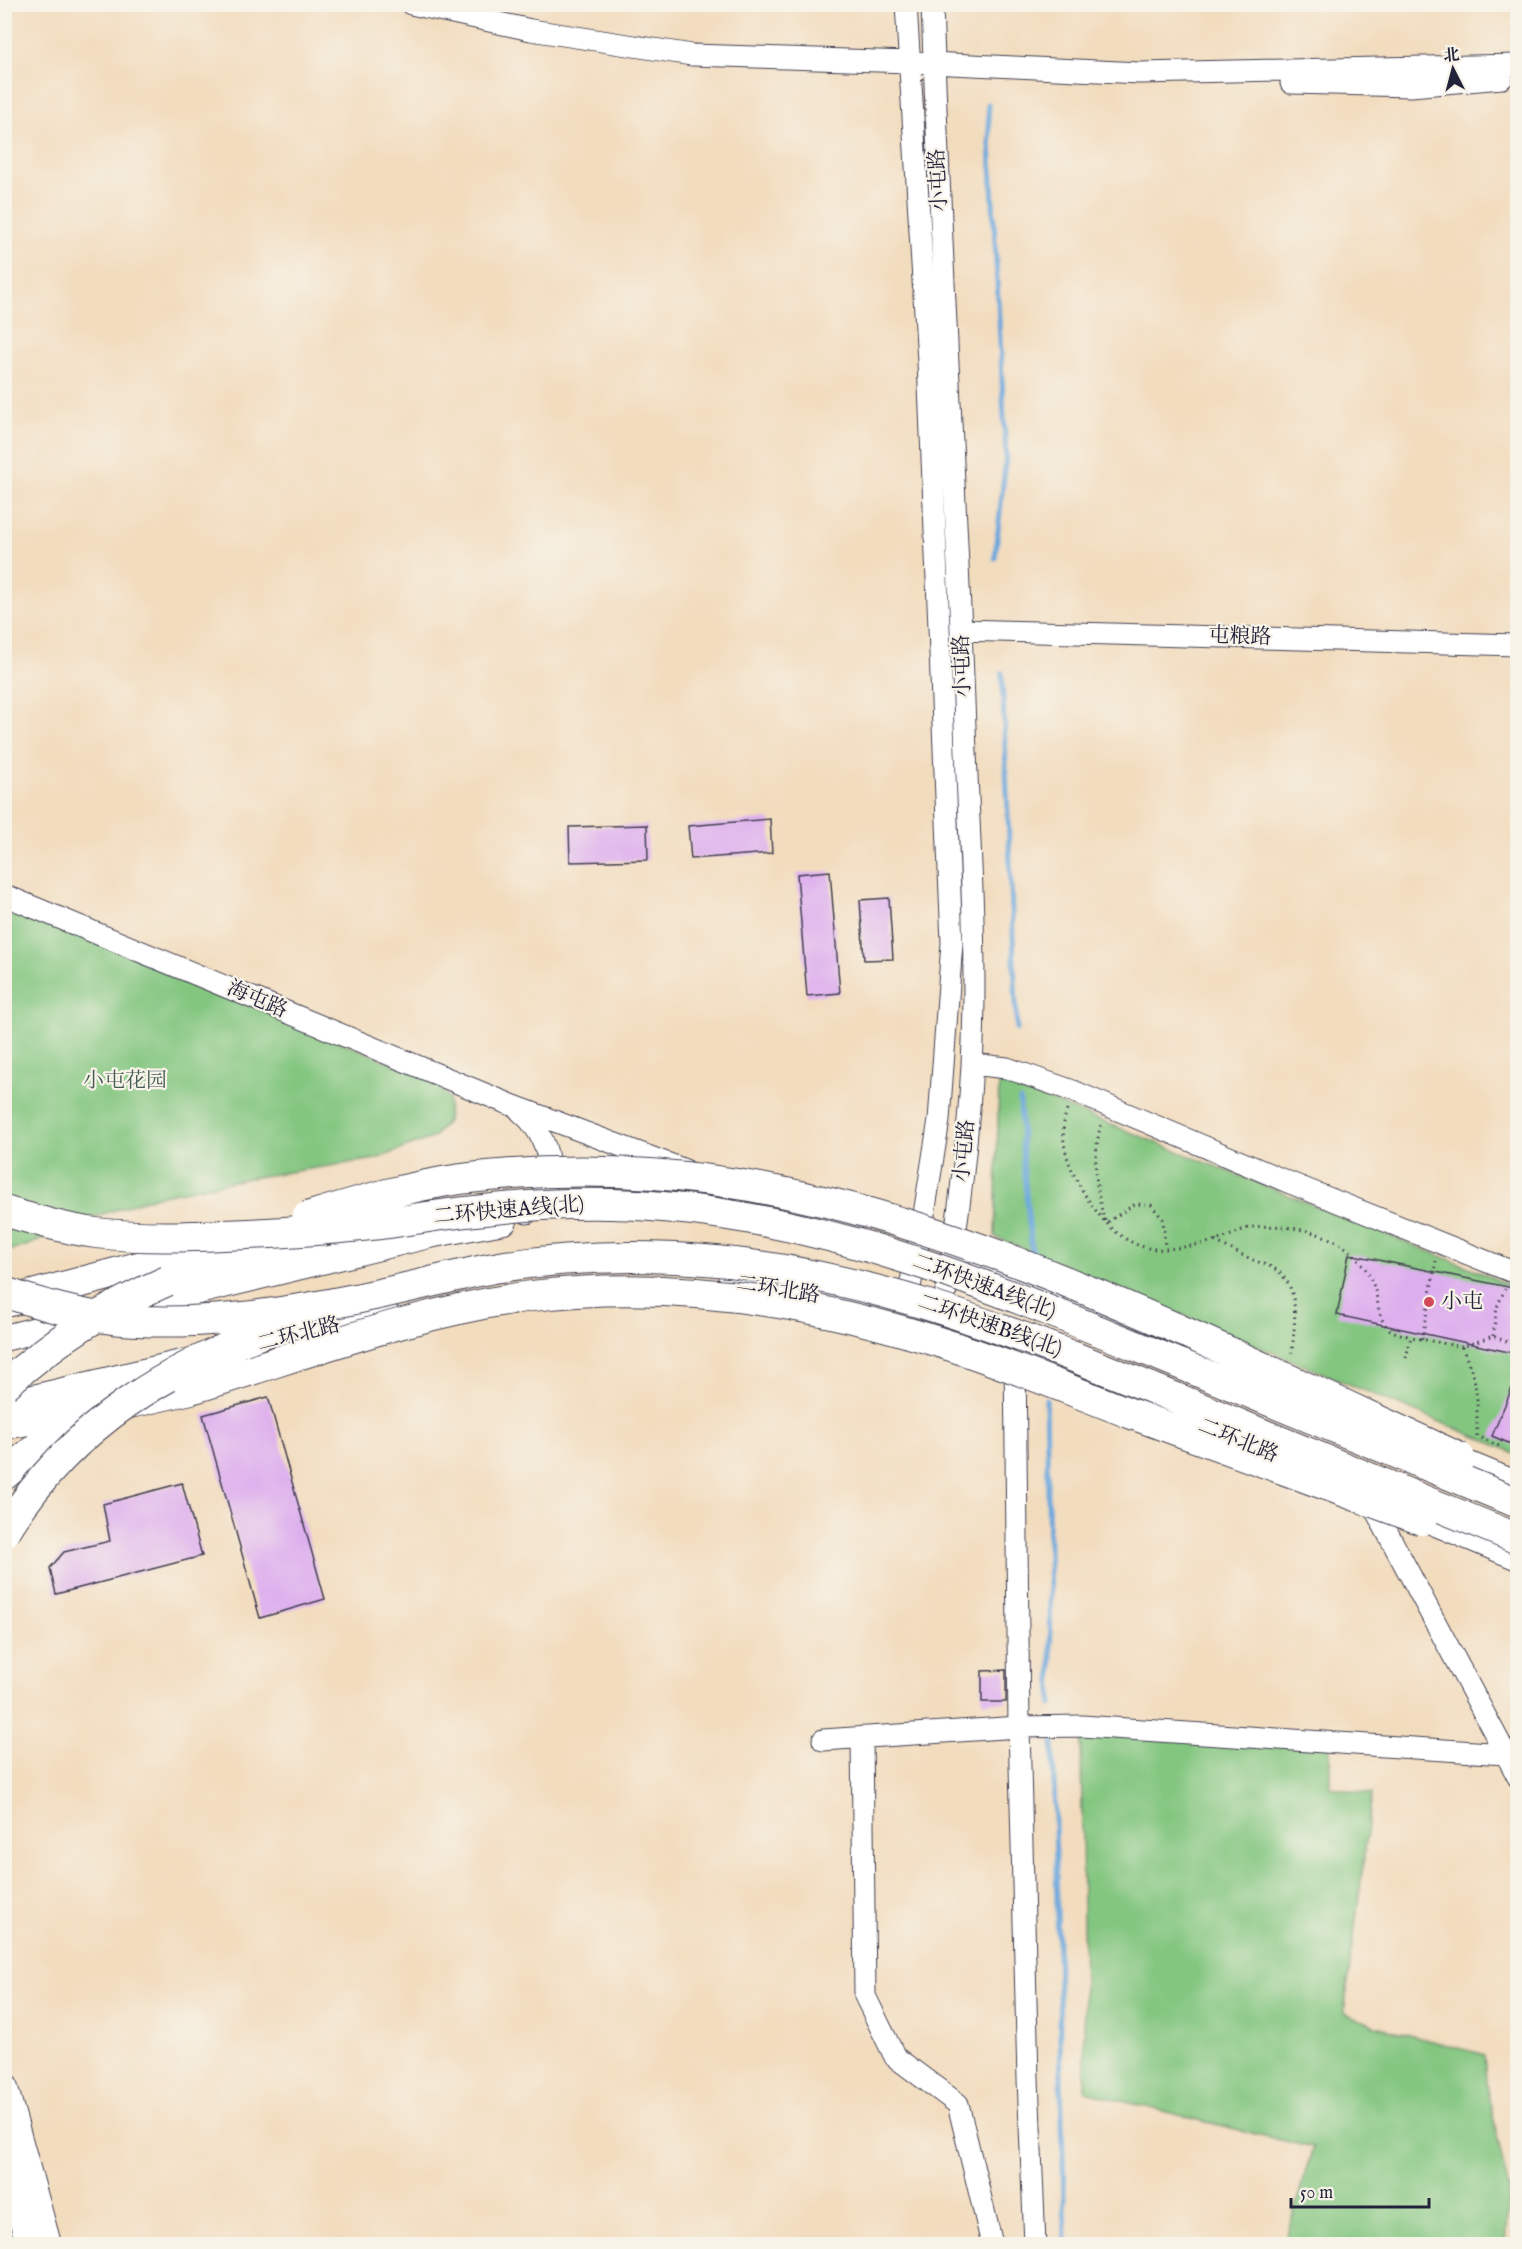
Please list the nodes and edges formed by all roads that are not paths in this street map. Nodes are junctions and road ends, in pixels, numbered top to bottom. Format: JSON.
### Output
{"nodes":[{"id":1,"x":411,"y":4,"type":"edge"},
{"id":2,"x":906,"y":4,"type":"edge"},
{"id":3,"x":932,"y":4,"type":"edge"},
{"id":4,"x":909,"y":62,"type":"junction"},
{"id":5,"x":934,"y":63,"type":"junction"},
{"id":6,"x":1518,"y":65,"type":"edge"},
{"id":7,"x":1518,"y":77,"type":"edge"},
{"id":8,"x":962,"y":630,"type":"junction"},
{"id":9,"x":1518,"y":645,"type":"edge"},
{"id":10,"x":4,"y":895,"type":"edge"},
{"id":11,"x":972,"y":1064,"type":"junction"},
{"id":12,"x":509,"y":1104,"type":"junction"},
{"id":13,"x":4,"y":1211,"type":"edge"},
{"id":14,"x":420,"y":1219,"type":"junction"},
{"id":15,"x":515,"y":1219,"type":"junction"},
{"id":16,"x":914,"y":1249,"type":"junction"},
{"id":17,"x":951,"y":1260,"type":"junction"},
{"id":18,"x":1515,"y":1273,"type":"edge"},
{"id":19,"x":431,"y":1282,"type":"junction"},
{"id":20,"x":4,"y":1292,"type":"edge"},
{"id":21,"x":4,"y":1303,"type":"edge"},
{"id":22,"x":905,"y":1315,"type":"junction"},
{"id":23,"x":940,"y":1325,"type":"junction"},
{"id":24,"x":4,"y":1338,"type":"edge"},
{"id":25,"x":1016,"y":1351,"type":"junction"},
{"id":26,"x":4,"y":1386,"type":"edge"},
{"id":27,"x":4,"y":1405,"type":"edge"},
{"id":28,"x":112,"y":1407,"type":"junction"},
{"id":29,"x":4,"y":1424,"type":"edge"},
{"id":30,"x":4,"y":1475,"type":"edge"},
{"id":31,"x":1518,"y":1485,"type":"edge"},
{"id":32,"x":1372,"y":1497,"type":"junction"},
{"id":33,"x":1518,"y":1503,"type":"edge"},
{"id":34,"x":4,"y":1533,"type":"edge"},
{"id":35,"x":1518,"y":1539,"type":"edge"},
{"id":36,"x":1518,"y":1555,"type":"edge"},
{"id":37,"x":1019,"y":1727,"type":"junction"},
{"id":38,"x":862,"y":1737,"type":"junction"},
{"id":39,"x":823,"y":1740,"type":"dead end"},
{"id":40,"x":1505,"y":1754,"type":"junction"},
{"id":41,"x":1518,"y":1778,"type":"edge"},
{"id":42,"x":4,"y":2085,"type":"edge"},
{"id":43,"x":4,"y":2147,"type":"edge"},
{"id":44,"x":31,"y":2244,"type":"edge"},
{"id":45,"x":48,"y":2244,"type":"edge"},
{"id":46,"x":992,"y":2244,"type":"edge"},
{"id":47,"x":1035,"y":2244,"type":"edge"}],
"edges":[{"from":1,"to":4,"type":"street"},
{"from":2,"to":4,"type":"street","name":"小屯路"},
{"from":3,"to":5,"type":"street","name":"小屯路"},
{"from":4,"to":5,"type":"street"},
{"from":4,"to":16,"type":"street","name":"小屯路"},
{"from":5,"to":6,"type":"street"},
{"from":5,"to":7,"type":"street"},
{"from":5,"to":8,"type":"street","name":"小屯路"},
{"from":8,"to":9,"type":"street","name":"屯粮路"},
{"from":8,"to":11,"type":"street","name":"小屯路"},
{"from":10,"to":12,"type":"street","name":"海屯路"},
{"from":11,"to":17,"type":"street","name":"小屯路"},
{"from":11,"to":18,"type":"street"},
{"from":12,"to":15,"type":"street"},
{"from":12,"to":16,"type":"street"},
{"from":13,"to":14,"type":"highway","bridge":true},
{"from":14,"to":26,"type":"highway","bridge":true},
{"from":14,"to":33,"type":"highway","name":"二环快速A线(北)","bridge":true},
{"from":15,"to":16,"type":"main road"},
{"from":15,"to":24,"type":"main road"},
{"from":16,"to":17,"type":"main road"},
{"from":16,"to":22,"type":"street","name":"小屯路"},
{"from":17,"to":23,"type":"street","name":"小屯路"},
{"from":17,"to":31,"type":"main road"},
{"from":19,"to":20,"type":"highway","bridge":true},
{"from":19,"to":34,"type":"highway","bridge":true},
{"from":19,"to":35,"type":"highway","name":"二环快速B线(北)","bridge":true},
{"from":21,"to":31,"type":"highway","bridge":true},
{"from":22,"to":23,"type":"main road","name":"二环北路"},
{"from":22,"to":27,"type":"main road","name":"二环北路"},
{"from":23,"to":25,"type":"main road","name":"二环北路"},
{"from":25,"to":32,"type":"main road","name":"二环北路"},
{"from":25,"to":37,"type":"street"},
{"from":28,"to":29,"type":"highway"},
{"from":28,"to":30,"type":"highway"},
{"from":28,"to":36,"type":"highway","bridge":true},
{"from":32,"to":36,"type":"main road","name":"二环北路"},
{"from":32,"to":40,"type":"street"},
{"from":37,"to":38,"type":"street"},
{"from":37,"to":40,"type":"street"},
{"from":37,"to":47,"type":"street"},
{"from":38,"to":39,"type":"street"},
{"from":38,"to":46,"type":"street"},
{"from":40,"to":41,"type":"street"},
{"from":42,"to":45,"type":"main road"},
{"from":43,"to":44,"type":"highway"}]}
